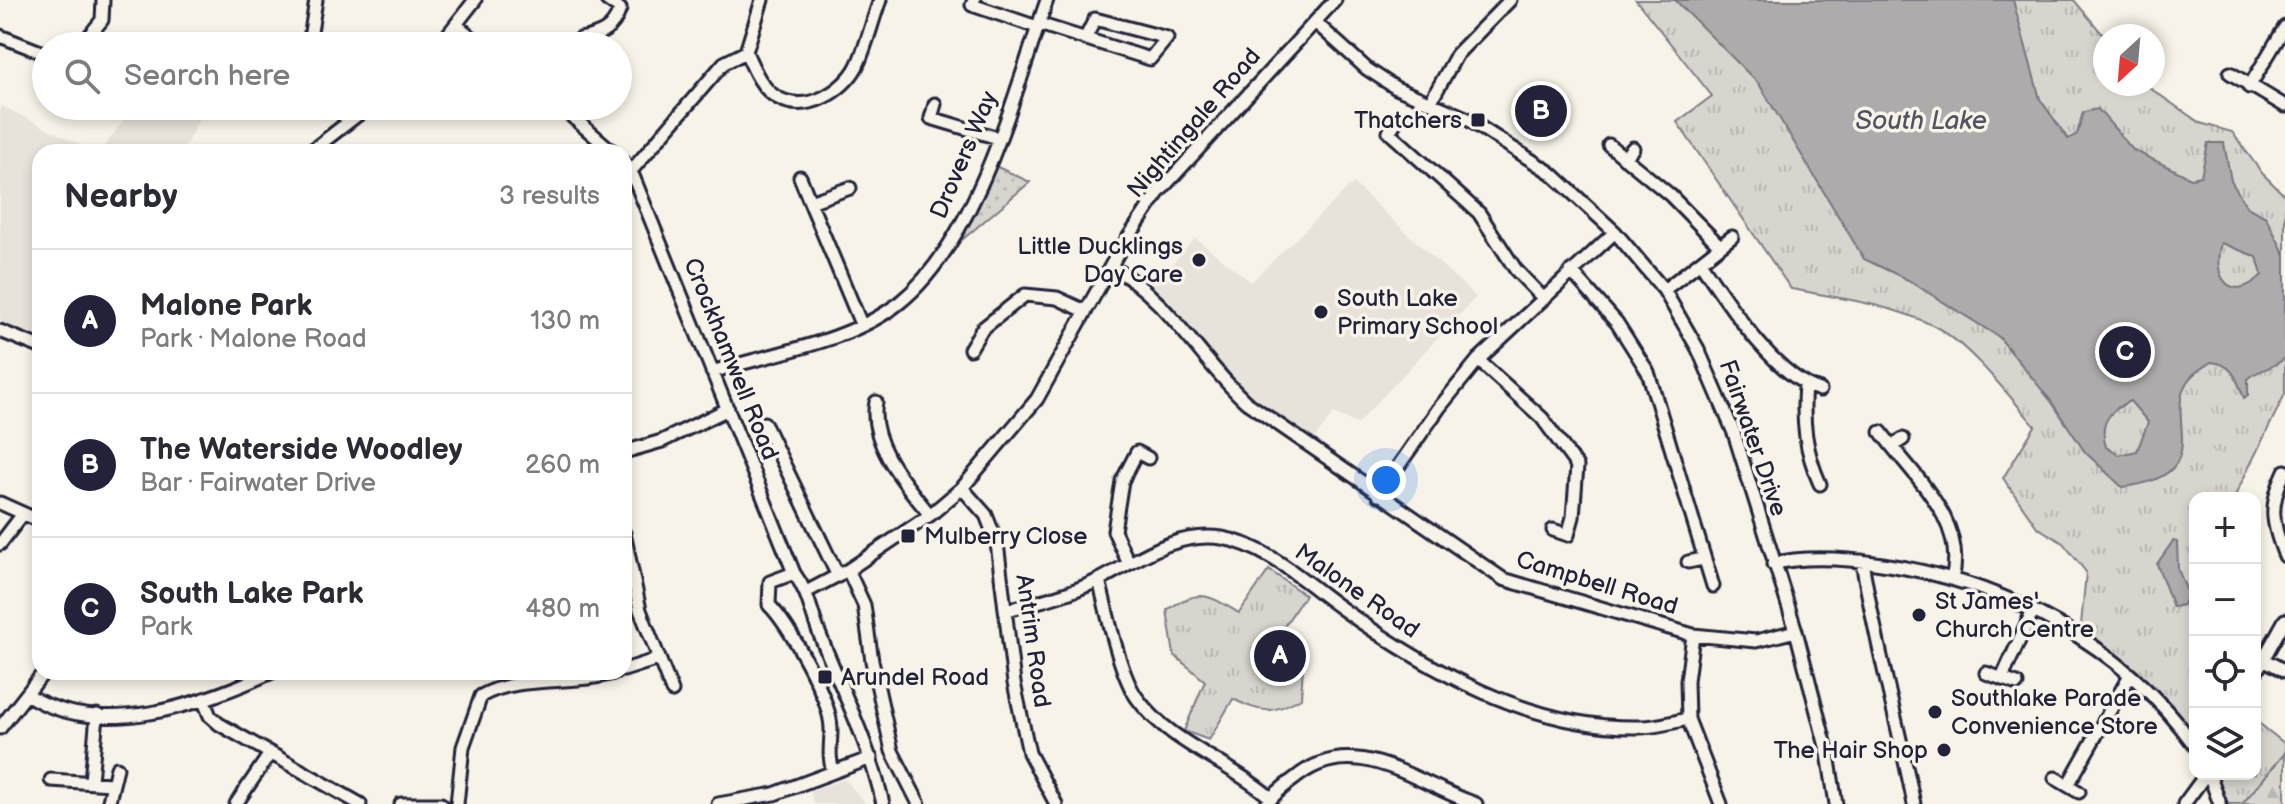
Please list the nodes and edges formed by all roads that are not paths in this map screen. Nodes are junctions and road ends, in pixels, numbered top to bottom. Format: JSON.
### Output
{"nodes":[{"id":1,"x":103,"y":0,"type":"edge"},
{"id":2,"x":316,"y":0,"type":"edge"},
{"id":3,"x":475,"y":0,"type":"edge"},
{"id":4,"x":607,"y":0,"type":"edge"},
{"id":5,"x":762,"y":0,"type":"edge"},
{"id":6,"x":880,"y":0,"type":"edge"},
{"id":7,"x":1047,"y":0,"type":"edge"},
{"id":8,"x":1335,"y":0,"type":"edge"},
{"id":9,"x":1510,"y":0,"type":"edge"},
{"id":10,"x":972,"y":6,"type":"edge"},
{"id":11,"x":1316,"y":23,"type":"junction"},
{"id":12,"x":458,"y":26,"type":"junction"},
{"id":13,"x":583,"y":26,"type":"dead end"},
{"id":14,"x":1038,"y":26,"type":"junction"},
{"id":15,"x":2285,"y":27,"type":"edge"},
{"id":16,"x":94,"y":32,"type":"edge"},
{"id":17,"x":311,"y":32,"type":"edge"},
{"id":18,"x":452,"y":32,"type":"edge"},
{"id":19,"x":465,"y":32,"type":"edge"},
{"id":20,"x":581,"y":32,"type":"edge"},
{"id":21,"x":606,"y":32,"type":"edge"},
{"id":22,"x":0,"y":36,"type":"edge"},
{"id":23,"x":1085,"y":39,"type":"junction"},
{"id":24,"x":32,"y":49,"type":"edge"},
{"id":25,"x":746,"y":52,"type":"junction"},
{"id":26,"x":2230,"y":73,"type":"dead end"},
{"id":27,"x":2249,"y":87,"type":"junction"},
{"id":28,"x":1431,"y":101,"type":"junction"},
{"id":29,"x":935,"y":104,"type":"dead end"},
{"id":30,"x":2285,"y":106,"type":"edge"},
{"id":31,"x":347,"y":120,"type":"edge"},
{"id":32,"x":576,"y":120,"type":"edge"},
{"id":33,"x":1395,"y":123,"type":"dead end"},
{"id":34,"x":998,"y":138,"type":"junction"},
{"id":35,"x":319,"y":144,"type":"edge"},
{"id":36,"x":604,"y":144,"type":"edge"},
{"id":37,"x":1609,"y":145,"type":"dead end"},
{"id":38,"x":632,"y":162,"type":"edge"},
{"id":39,"x":800,"y":177,"type":"dead end"},
{"id":40,"x":632,"y":179,"type":"edge"},
{"id":41,"x":850,"y":188,"type":"dead end"},
{"id":42,"x":810,"y":202,"type":"junction"},
{"id":43,"x":1615,"y":232,"type":"junction"},
{"id":44,"x":1732,"y":237,"type":"dead end"},
{"id":45,"x":1720,"y":246,"type":"junction"},
{"id":46,"x":1700,"y":262,"type":"junction"},
{"id":47,"x":1112,"y":267,"type":"junction"},
{"id":48,"x":1571,"y":271,"type":"junction"},
{"id":49,"x":1664,"y":290,"type":"junction"},
{"id":50,"x":1542,"y":297,"type":"junction"},
{"id":51,"x":1085,"y":311,"type":"junction"},
{"id":52,"x":861,"y":324,"type":"junction"},
{"id":53,"x":1,"y":333,"type":"edge"},
{"id":54,"x":32,"y":344,"type":"edge"},
{"id":55,"x":976,"y":346,"type":"dead end"},
{"id":56,"x":1478,"y":360,"type":"junction"},
{"id":57,"x":712,"y":372,"type":"junction"},
{"id":58,"x":1805,"y":385,"type":"junction"},
{"id":59,"x":1820,"y":390,"type":"dead end"},
{"id":60,"x":728,"y":409,"type":"junction"},
{"id":61,"x":870,"y":409,"type":"dead end"},
{"id":62,"x":764,"y":423,"type":"dead end"},
{"id":63,"x":1881,"y":432,"type":"dead end"},
{"id":64,"x":1903,"y":439,"type":"dead end"},
{"id":65,"x":1892,"y":446,"type":"junction"},
{"id":66,"x":773,"y":448,"type":"junction"},
{"id":67,"x":632,"y":450,"type":"edge"},
{"id":68,"x":1137,"y":452,"type":"dead end"},
{"id":69,"x":760,"y":453,"type":"dead end"},
{"id":70,"x":2285,"y":471,"type":"edge"},
{"id":71,"x":1820,"y":484,"type":"dead end"},
{"id":72,"x":962,"y":488,"type":"junction"},
{"id":73,"x":1378,"y":495,"type":"junction"},
{"id":74,"x":0,"y":503,"type":"edge"},
{"id":75,"x":23,"y":514,"type":"junction"},
{"id":76,"x":930,"y":515,"type":"junction"},
{"id":77,"x":32,"y":518,"type":"edge"},
{"id":78,"x":1553,"y":530,"type":"dead end"},
{"id":79,"x":0,"y":544,"type":"edge"},
{"id":80,"x":2285,"y":556,"type":"edge"},
{"id":81,"x":1703,"y":559,"type":"junction"},
{"id":82,"x":1862,"y":561,"type":"junction"},
{"id":83,"x":1128,"y":562,"type":"junction"},
{"id":84,"x":1688,"y":562,"type":"dead end"},
{"id":85,"x":1773,"y":564,"type":"junction"},
{"id":86,"x":632,"y":572,"type":"edge"},
{"id":87,"x":794,"y":573,"type":"junction"},
{"id":88,"x":843,"y":573,"type":"junction"},
{"id":89,"x":1952,"y":579,"type":"junction"},
{"id":90,"x":1099,"y":580,"type":"junction"},
{"id":91,"x":1713,"y":586,"type":"dead end"},
{"id":92,"x":808,"y":591,"type":"junction"},
{"id":93,"x":1007,"y":610,"type":"junction"},
{"id":94,"x":2033,"y":610,"type":"junction"},
{"id":95,"x":2285,"y":620,"type":"edge"},
{"id":96,"x":1796,"y":631,"type":"junction"},
{"id":97,"x":1693,"y":635,"type":"junction"},
{"id":98,"x":658,"y":659,"type":"junction"},
{"id":99,"x":2263,"y":659,"type":"junction"},
{"id":100,"x":2261,"y":663,"type":"edge"},
{"id":101,"x":632,"y":667,"type":"edge"},
{"id":102,"x":2285,"y":671,"type":"edge"},
{"id":103,"x":1986,"y":673,"type":"dead end"},
{"id":104,"x":2130,"y":675,"type":"junction"},
{"id":105,"x":2002,"y":678,"type":"junction"},
{"id":106,"x":38,"y":680,"type":"edge"},
{"id":107,"x":252,"y":680,"type":"edge"},
{"id":108,"x":586,"y":680,"type":"edge"},
{"id":109,"x":2017,"y":684,"type":"dead end"},
{"id":110,"x":672,"y":691,"type":"dead end"},
{"id":111,"x":28,"y":695,"type":"junction"},
{"id":112,"x":203,"y":699,"type":"junction"},
{"id":113,"x":97,"y":715,"type":"junction"},
{"id":114,"x":1688,"y":719,"type":"junction"},
{"id":115,"x":0,"y":728,"type":"edge"},
{"id":116,"x":2189,"y":738,"type":"edge"},
{"id":117,"x":269,"y":755,"type":"junction"},
{"id":118,"x":871,"y":758,"type":"junction"},
{"id":119,"x":117,"y":768,"type":"dead end"},
{"id":120,"x":833,"y":772,"type":"junction"},
{"id":121,"x":2055,"y":778,"type":"dead end"},
{"id":122,"x":51,"y":780,"type":"dead end"},
{"id":123,"x":2202,"y":780,"type":"edge"},
{"id":124,"x":2210,"y":780,"type":"edge"},
{"id":125,"x":91,"y":781,"type":"junction"},
{"id":126,"x":111,"y":784,"type":"junction"},
{"id":127,"x":2068,"y":785,"type":"junction"},
{"id":128,"x":2079,"y":792,"type":"dead end"},
{"id":129,"x":109,"y":801,"type":"dead end"},
{"id":130,"x":1269,"y":801,"type":"edge"},
{"id":131,"x":236,"y":804,"type":"edge"},
{"id":132,"x":360,"y":804,"type":"edge"},
{"id":133,"x":401,"y":804,"type":"edge"},
{"id":134,"x":441,"y":804,"type":"edge"},
{"id":135,"x":457,"y":804,"type":"edge"},
{"id":136,"x":718,"y":804,"type":"edge"},
{"id":137,"x":883,"y":804,"type":"edge"},
{"id":138,"x":919,"y":804,"type":"edge"},
{"id":139,"x":1056,"y":804,"type":"edge"},
{"id":140,"x":1476,"y":804,"type":"edge"},
{"id":141,"x":1721,"y":804,"type":"edge"},
{"id":142,"x":1836,"y":804,"type":"edge"},
{"id":143,"x":1914,"y":804,"type":"edge"},
{"id":144,"x":2184,"y":804,"type":"edge"},
{"id":145,"x":2220,"y":804,"type":"edge"}],
"edges":[{"from":1,"to":16,"type":"street"},
{"from":2,"to":17,"type":"street"},
{"from":3,"to":12,"type":"street"},
{"from":4,"to":21,"type":"street"},
{"from":5,"to":25,"type":"street"},
{"from":6,"to":25,"type":"street"},
{"from":7,"to":14,"type":"street","name":"Drovers Way"},
{"from":8,"to":11,"type":"street","name":"Nightingale Road"},
{"from":9,"to":28,"type":"street"},
{"from":10,"to":14,"type":"street"},
{"from":11,"to":28,"type":"street","name":"Fairwater Drive"},
{"from":11,"to":47,"type":"street","name":"Nightingale Road"},
{"from":12,"to":18,"type":"street"},
{"from":12,"to":19,"type":"street"},
{"from":13,"to":20,"type":"street"},
{"from":14,"to":23,"type":"street"},
{"from":14,"to":34,"type":"street","name":"Drovers Way"},
{"from":15,"to":27,"type":"street"},
{"from":22,"to":24,"type":"street"},
{"from":23,"to":23,"type":"street"},
{"from":25,"to":38,"type":"street"},
{"from":26,"to":27,"type":"street"},
{"from":27,"to":30,"type":"street"},
{"from":28,"to":43,"type":"street","name":"Fairwater Drive"},
{"from":29,"to":34,"type":"street"},
{"from":31,"to":35,"type":"street"},
{"from":32,"to":36,"type":"street"},
{"from":33,"to":50,"type":"street"},
{"from":34,"to":52,"type":"street","name":"Drovers Way"},
{"from":37,"to":45,"type":"street"},
{"from":39,"to":42,"type":"street"},
{"from":40,"to":57,"type":"street","name":"Crockhamwell Road"},
{"from":41,"to":42,"type":"street"},
{"from":42,"to":52,"type":"street"},
{"from":43,"to":48,"type":"street"},
{"from":43,"to":49,"type":"street","name":"Fairwater Drive"},
{"from":44,"to":45,"type":"street"},
{"from":45,"to":46,"type":"street"},
{"from":46,"to":49,"type":"street"},
{"from":46,"to":58,"type":"street"},
{"from":47,"to":51,"type":"street","name":"Nightingale Road"},
{"from":47,"to":73,"type":"street","name":"Campbell Road"},
{"from":48,"to":50,"type":"street"},
{"from":48,"to":81,"type":"street"},
{"from":49,"to":85,"type":"street","name":"Fairwater Drive"},
{"from":50,"to":56,"type":"street"},
{"from":51,"to":55,"type":"street"},
{"from":51,"to":72,"type":"street","name":"Nightingale Road"},
{"from":52,"to":57,"type":"street","name":"Drovers Way"},
{"from":53,"to":54,"type":"street"},
{"from":56,"to":73,"type":"street"},
{"from":56,"to":78,"type":"street"},
{"from":57,"to":60,"type":"street","name":"Crockhamwell Road"},
{"from":58,"to":59,"type":"street"},
{"from":58,"to":71,"type":"street"},
{"from":60,"to":67,"type":"street"},
{"from":60,"to":87,"type":"street","name":"Crockhamwell Road"},
{"from":61,"to":76,"type":"street"},
{"from":62,"to":66,"type":"street"},
{"from":63,"to":65,"type":"street"},
{"from":64,"to":65,"type":"street"},
{"from":65,"to":89,"type":"street"},
{"from":66,"to":69,"type":"street"},
{"from":66,"to":88,"type":"street"},
{"from":68,"to":83,"type":"street"},
{"from":70,"to":80,"type":"street"},
{"from":72,"to":76,"type":"street","name":"Nightingale Road"},
{"from":72,"to":93,"type":"street","name":"Antrim Road"},
{"from":73,"to":97,"type":"street","name":"Campbell Road"},
{"from":74,"to":75,"type":"street"},
{"from":75,"to":77,"type":"street"},
{"from":75,"to":79,"type":"street"},
{"from":76,"to":88,"type":"street","name":"Nightingale Road"},
{"from":81,"to":84,"type":"street"},
{"from":81,"to":91,"type":"street"},
{"from":82,"to":85,"type":"street"},
{"from":82,"to":89,"type":"street"},
{"from":82,"to":143,"type":"street"},
{"from":83,"to":90,"type":"street","name":"Malone Road"},
{"from":83,"to":114,"type":"street","name":"Malone Road"},
{"from":85,"to":96,"type":"street","name":"Fairwater Drive"},
{"from":86,"to":98,"type":"street"},
{"from":87,"to":92,"type":"street","name":"Crockhamwell Road"},
{"from":87,"to":120,"type":"street"},
{"from":88,"to":92,"type":"street","name":"Nightingale Road"},
{"from":88,"to":138,"type":"street"},
{"from":89,"to":94,"type":"street"},
{"from":90,"to":93,"type":"street","name":"Malone Road"},
{"from":90,"to":130,"type":"street"},
{"from":92,"to":118,"type":"street","name":"Crockhamwell Road"},
{"from":93,"to":139,"type":"street","name":"Antrim Road"},
{"from":94,"to":104,"type":"street"},
{"from":94,"to":105,"type":"street"},
{"from":95,"to":99,"type":"street"},
{"from":96,"to":97,"type":"street","name":"Campbell Road"},
{"from":96,"to":142,"type":"street","name":"Fairwater Drive"},
{"from":97,"to":114,"type":"street"},
{"from":98,"to":101,"type":"street"},
{"from":98,"to":110,"type":"street"},
{"from":99,"to":100,"type":"street"},
{"from":99,"to":102,"type":"street"},
{"from":103,"to":105,"type":"street"},
{"from":104,"to":116,"type":"street"},
{"from":104,"to":127,"type":"street"},
{"from":105,"to":109,"type":"street"},
{"from":106,"to":111,"type":"street"},
{"from":107,"to":112,"type":"street"},
{"from":108,"to":135,"type":"street"},
{"from":111,"to":113,"type":"street"},
{"from":111,"to":115,"type":"street"},
{"from":112,"to":113,"type":"street"},
{"from":112,"to":117,"type":"street"},
{"from":113,"to":125,"type":"street"},
{"from":114,"to":141,"type":"street"},
{"from":117,"to":131,"type":"street"},
{"from":117,"to":132,"type":"street"},
{"from":118,"to":120,"type":"street"},
{"from":118,"to":137,"type":"street","name":"Crockhamwell Road"},
{"from":119,"to":126,"type":"street"},
{"from":120,"to":136,"type":"street"},
{"from":121,"to":127,"type":"street"},
{"from":122,"to":125,"type":"street"},
{"from":123,"to":144,"type":"street"},
{"from":124,"to":145,"type":"street"},
{"from":125,"to":126,"type":"street"},
{"from":126,"to":129,"type":"street"},
{"from":127,"to":128,"type":"street"},
{"from":130,"to":140,"type":"street"},
{"from":133,"to":134,"type":"street"}]}
